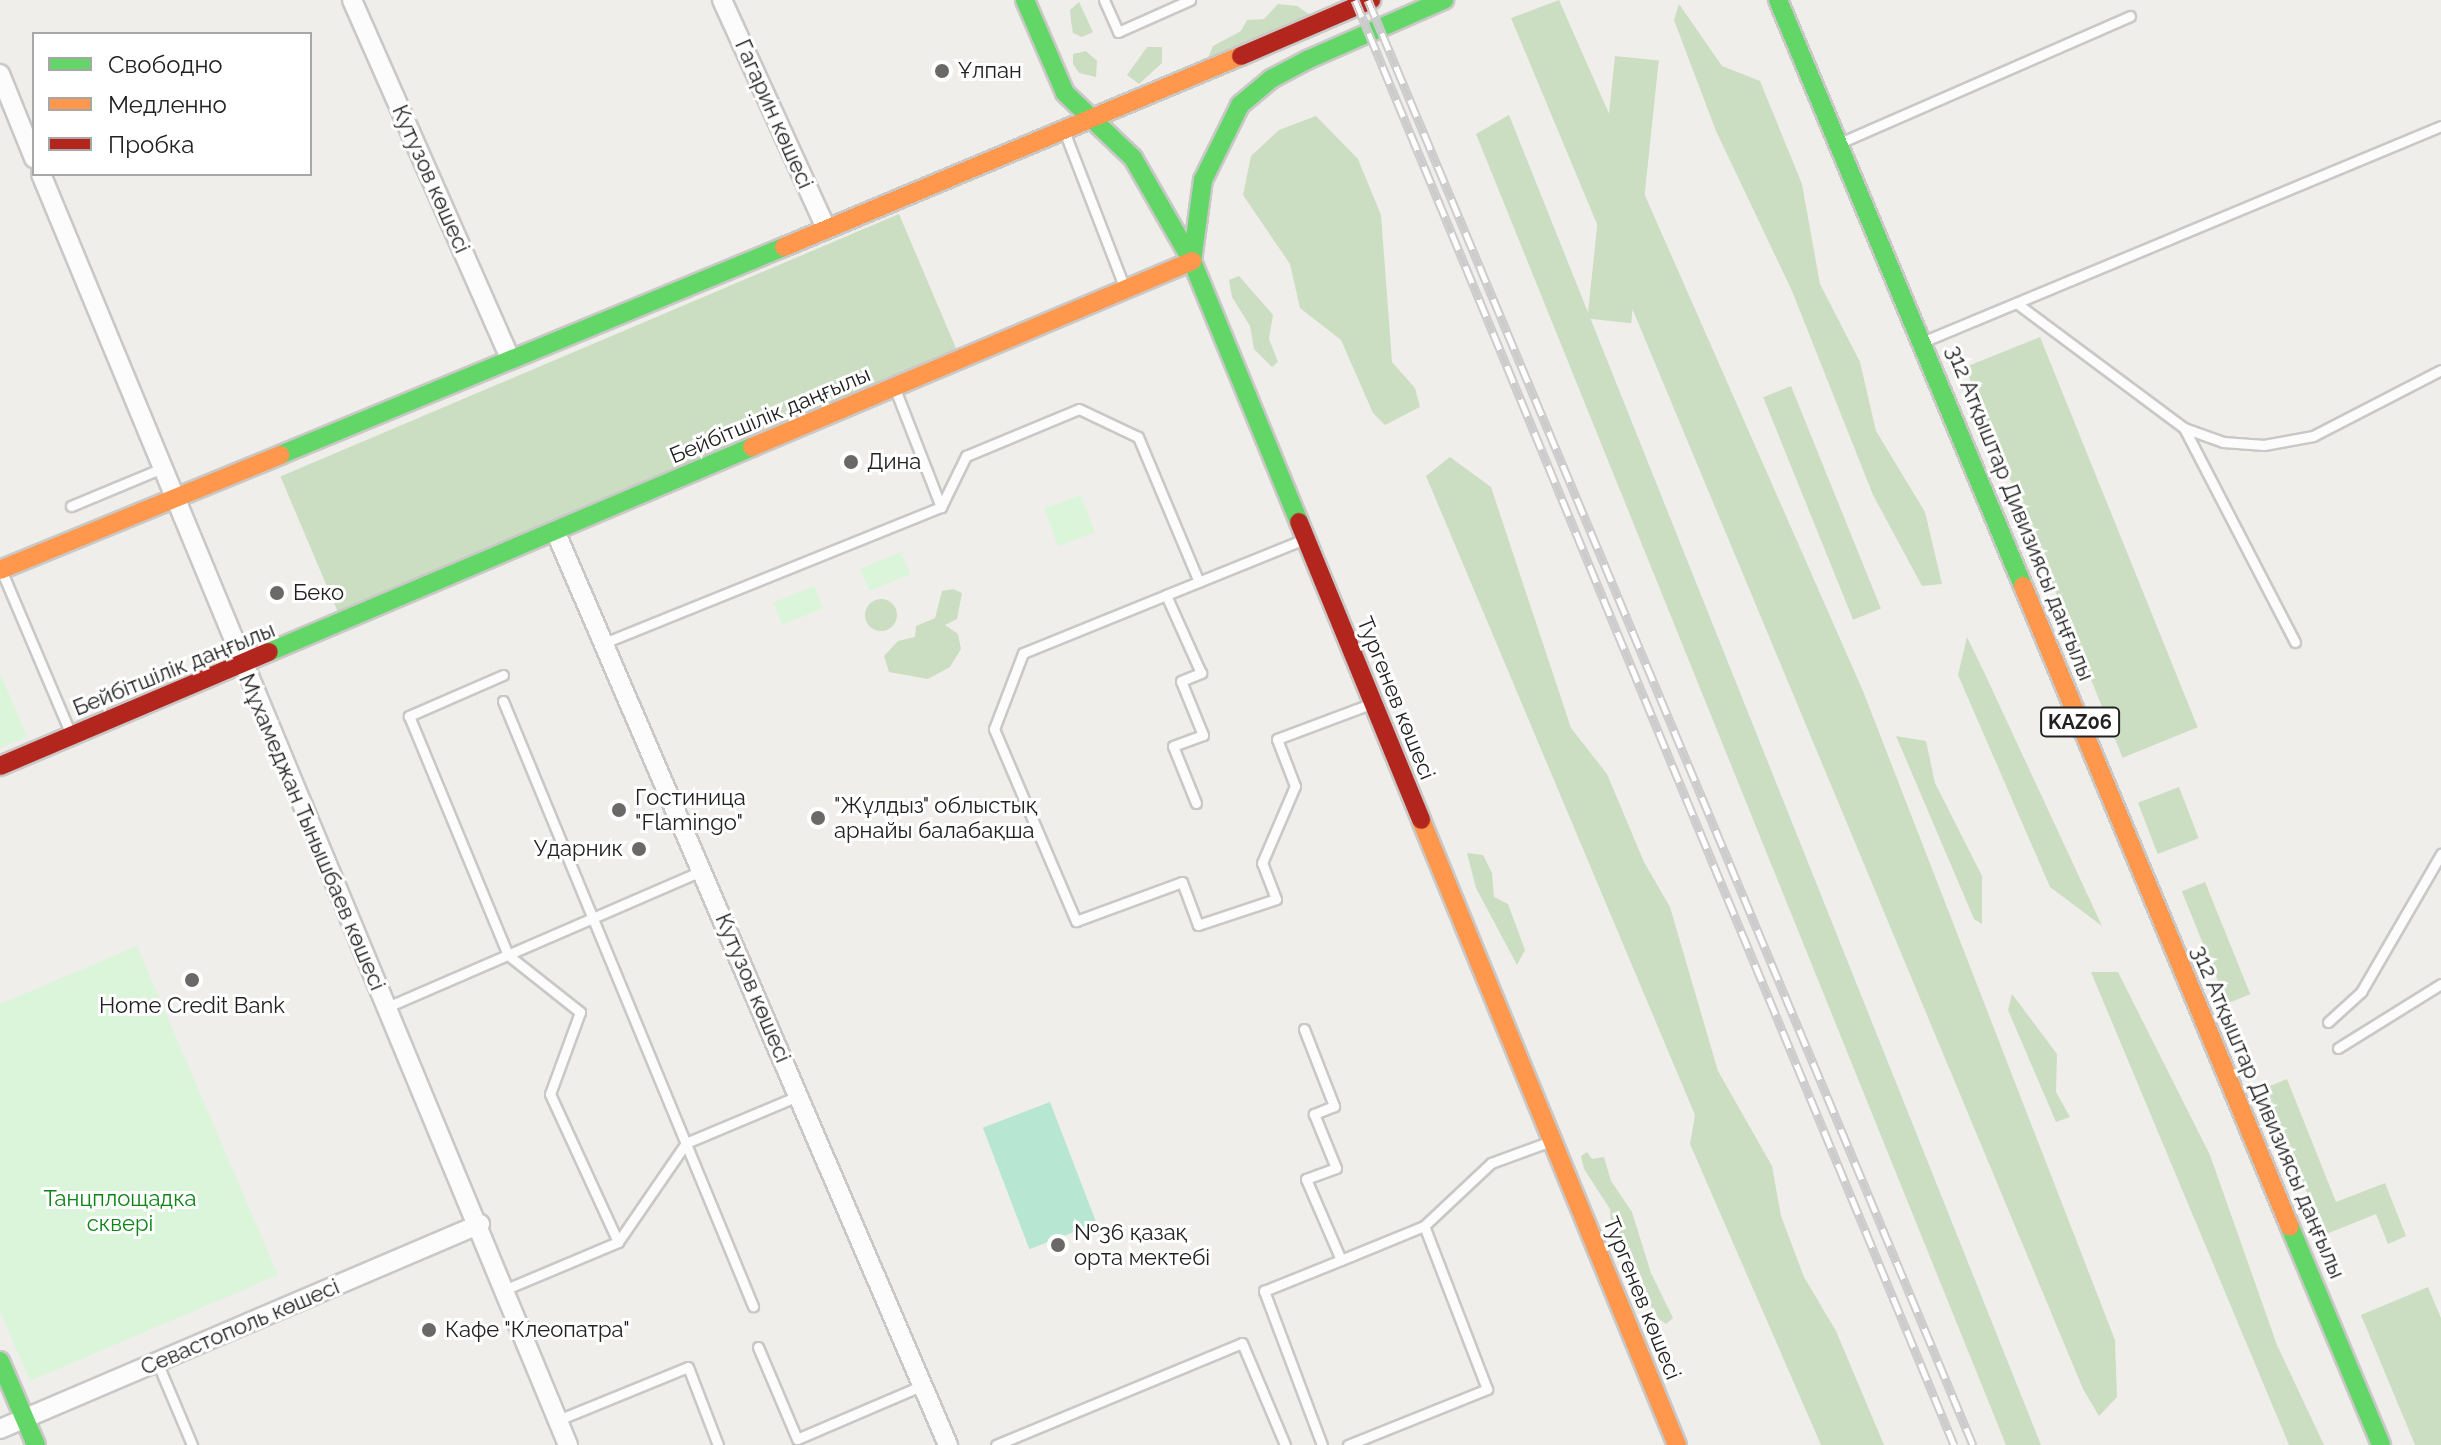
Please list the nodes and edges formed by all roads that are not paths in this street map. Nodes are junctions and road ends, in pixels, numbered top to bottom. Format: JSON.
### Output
{"nodes":[{"id":1,"x":352,"y":0,"type":"edge"},
{"id":2,"x":722,"y":0,"type":"edge"},
{"id":3,"x":1025,"y":0,"type":"edge"},
{"id":4,"x":1104,"y":0,"type":"edge"},
{"id":5,"x":1190,"y":0,"type":"edge"},
{"id":6,"x":1371,"y":0,"type":"edge"},
{"id":7,"x":1444,"y":0,"type":"edge"},
{"id":8,"x":1778,"y":0,"type":"edge"},
{"id":9,"x":2130,"y":16,"type":"dead end"},
{"id":10,"x":0,"y":74,"type":"edge"},
{"id":11,"x":1094,"y":120,"type":"junction"},
{"id":12,"x":2441,"y":126,"type":"edge"},
{"id":13,"x":1064,"y":132,"type":"junction"},
{"id":14,"x":1839,"y":143,"type":"junction"},
{"id":15,"x":32,"y":153,"type":"edge"},
{"id":16,"x":42,"y":176,"type":"edge"},
{"id":17,"x":826,"y":228,"type":"junction"},
{"id":18,"x":1192,"y":261,"type":"junction"},
{"id":19,"x":1125,"y":289,"type":"junction"},
{"id":20,"x":2019,"y":305,"type":"junction"},
{"id":21,"x":1924,"y":341,"type":"junction"},
{"id":22,"x":510,"y":359,"type":"junction"},
{"id":23,"x":2441,"y":370,"type":"edge"},
{"id":24,"x":894,"y":388,"type":"junction"},
{"id":25,"x":2184,"y":428,"type":"junction"},
{"id":26,"x":160,"y":469,"type":"junction"},
{"id":27,"x":173,"y":498,"type":"junction"},
{"id":28,"x":71,"y":506,"type":"dead end"},
{"id":29,"x":941,"y":507,"type":"junction"},
{"id":30,"x":556,"y":533,"type":"junction"},
{"id":31,"x":1305,"y":538,"type":"junction"},
{"id":32,"x":0,"y":570,"type":"edge"},
{"id":33,"x":1199,"y":582,"type":"junction"},
{"id":34,"x":1166,"y":595,"type":"junction"},
{"id":35,"x":2295,"y":642,"type":"dead end"},
{"id":36,"x":604,"y":643,"type":"junction"},
{"id":37,"x":242,"y":667,"type":"junction"},
{"id":38,"x":503,"y":675,"type":"dead end"},
{"id":39,"x":503,"y":701,"type":"dead end"},
{"id":40,"x":1372,"y":703,"type":"junction"},
{"id":41,"x":72,"y":736,"type":"junction"},
{"id":42,"x":0,"y":766,"type":"edge"},
{"id":43,"x":1196,"y":803,"type":"dead end"},
{"id":44,"x":2441,"y":854,"type":"edge"},
{"id":45,"x":704,"y":870,"type":"junction"},
{"id":46,"x":593,"y":918,"type":"junction"},
{"id":47,"x":508,"y":955,"type":"junction"},
{"id":48,"x":2441,"y":984,"type":"edge"},
{"id":49,"x":387,"y":1007,"type":"junction"},
{"id":50,"x":2328,"y":1022,"type":"dead end"},
{"id":51,"x":1304,"y":1029,"type":"dead end"},
{"id":52,"x":2338,"y":1048,"type":"dead end"},
{"id":53,"x":798,"y":1096,"type":"junction"},
{"id":54,"x":1552,"y":1140,"type":"junction"},
{"id":55,"x":686,"y":1143,"type":"junction"},
{"id":56,"x":480,"y":1224,"type":"junction"},
{"id":57,"x":1424,"y":1226,"type":"junction"},
{"id":58,"x":618,"y":1242,"type":"junction"},
{"id":59,"x":1341,"y":1260,"type":"junction"},
{"id":60,"x":506,"y":1289,"type":"junction"},
{"id":61,"x":753,"y":1306,"type":"dead end"},
{"id":62,"x":758,"y":1347,"type":"dead end"},
{"id":63,"x":0,"y":1361,"type":"edge"},
{"id":64,"x":157,"y":1362,"type":"junction"},
{"id":65,"x":923,"y":1385,"type":"junction"},
{"id":66,"x":25,"y":1419,"type":"junction"},
{"id":67,"x":558,"y":1420,"type":"junction"},
{"id":68,"x":0,"y":1429,"type":"edge"},
{"id":69,"x":1674,"y":1444,"type":"edge"},
{"id":70,"x":36,"y":1445,"type":"edge"},
{"id":71,"x":192,"y":1445,"type":"edge"},
{"id":72,"x":568,"y":1445,"type":"edge"},
{"id":73,"x":718,"y":1445,"type":"edge"},
{"id":74,"x":948,"y":1445,"type":"edge"},
{"id":75,"x":996,"y":1445,"type":"edge"},
{"id":76,"x":1285,"y":1445,"type":"edge"},
{"id":77,"x":1322,"y":1445,"type":"edge"},
{"id":78,"x":1348,"y":1445,"type":"edge"},
{"id":79,"x":2381,"y":1445,"type":"edge"}],
"edges":[{"from":1,"to":22,"type":"street","name":"Кутузов көшесі"},
{"from":2,"to":17,"type":"street","name":"Гагарин көшесі"},
{"from":3,"to":11,"type":"main road","name":"Тургенев көшесі"},
{"from":4,"to":5,"type":"lane"},
{"from":6,"to":11,"type":"main road"},
{"from":7,"to":18,"type":"main road"},
{"from":8,"to":14,"type":"main road","name":"312 Атқыштар Дивизиясы даңғылы","number":"KАZ06"},
{"from":9,"to":14,"type":"lane"},
{"from":10,"to":15,"type":"street"},
{"from":11,"to":13,"type":"main road"},
{"from":11,"to":18,"type":"main road","name":"Тургенев көшесі"},
{"from":12,"to":20,"type":"lane"},
{"from":13,"to":17,"type":"main road"},
{"from":13,"to":19,"type":"lane"},
{"from":14,"to":21,"type":"main road","name":"312 Атқыштар Дивизиясы даңғылы","number":"KАZ06"},
{"from":16,"to":26,"type":"street","name":"Мұхамеджан Тынышбаев көшесі"},
{"from":17,"to":22,"type":"main road"},
{"from":18,"to":19,"type":"main road","name":"Бейбітшілік даңғылы"},
{"from":18,"to":31,"type":"main road","name":"Тургенев көшесі"},
{"from":19,"to":24,"type":"main road","name":"Бейбітшілік даңғылы"},
{"from":20,"to":21,"type":"lane"},
{"from":20,"to":25,"type":"lane"},
{"from":21,"to":79,"type":"main road","name":"312 Атқыштар Дивизиясы даңғылы","number":"KАZ06"},
{"from":22,"to":27,"type":"main road"},
{"from":23,"to":25,"type":"lane"},
{"from":24,"to":29,"type":"lane"},
{"from":24,"to":30,"type":"main road","name":"Бейбітшілік даңғылы"},
{"from":25,"to":35,"type":"lane"},
{"from":26,"to":27,"type":"street","name":"Мұхамеджан Тынышбаев көшесі"},
{"from":26,"to":28,"type":"lane"},
{"from":27,"to":32,"type":"main road"},
{"from":27,"to":37,"type":"street","name":"Мұхамеджан Тынышбаев көшесі"},
{"from":29,"to":33,"type":"lane"},
{"from":29,"to":36,"type":"lane"},
{"from":30,"to":36,"type":"street","name":"Кутузов көшесі"},
{"from":30,"to":37,"type":"main road","name":"Бейбітшілік даңғылы"},
{"from":31,"to":33,"type":"lane"},
{"from":31,"to":40,"type":"main road","name":"Тургенев көшесі"},
{"from":32,"to":41,"type":"lane"},
{"from":33,"to":34,"type":"lane"},
{"from":34,"to":40,"type":"lane"},
{"from":34,"to":43,"type":"lane"},
{"from":36,"to":45,"type":"street","name":"Кутузов көшесі"},
{"from":37,"to":41,"type":"main road","name":"Бейбітшілік даңғылы"},
{"from":37,"to":49,"type":"street","name":"Мұхамеджан Тынышбаев көшесі"},
{"from":38,"to":47,"type":"lane"},
{"from":39,"to":46,"type":"lane"},
{"from":40,"to":54,"type":"main road","name":"Тургенев көшесі"},
{"from":41,"to":42,"type":"main road","name":"Бейбітшілік даңғылы"},
{"from":44,"to":50,"type":"lane"},
{"from":45,"to":46,"type":"lane"},
{"from":45,"to":53,"type":"street","name":"Кутузов көшесі"},
{"from":46,"to":47,"type":"lane"},
{"from":46,"to":55,"type":"lane"},
{"from":47,"to":49,"type":"lane"},
{"from":47,"to":58,"type":"lane"},
{"from":48,"to":52,"type":"lane"},
{"from":49,"to":56,"type":"street","name":"Мұхамеджан Тынышбаев көшесі"},
{"from":51,"to":59,"type":"lane"},
{"from":53,"to":55,"type":"lane"},
{"from":53,"to":65,"type":"street","name":"Кутузов көшесі"},
{"from":54,"to":57,"type":"lane"},
{"from":54,"to":69,"type":"main road","name":"Тургенев көшесі"},
{"from":55,"to":58,"type":"lane"},
{"from":55,"to":61,"type":"lane"},
{"from":56,"to":60,"type":"street","name":"Мұхамеджан Тынышбаев көшесі"},
{"from":56,"to":64,"type":"street","name":"Севастополь көшесі"},
{"from":57,"to":59,"type":"lane"},
{"from":57,"to":78,"type":"lane"},
{"from":58,"to":60,"type":"lane"},
{"from":59,"to":77,"type":"lane"},
{"from":60,"to":67,"type":"street","name":"Мұхамеджан Тынышбаев көшесі"},
{"from":62,"to":65,"type":"lane"},
{"from":63,"to":66,"type":"main road"},
{"from":64,"to":66,"type":"street","name":"Севастополь көшесі"},
{"from":64,"to":71,"type":"lane"},
{"from":65,"to":74,"type":"street","name":"Кутузов көшесі"},
{"from":66,"to":68,"type":"street","name":"Севастополь көшесі"},
{"from":66,"to":70,"type":"main road"},
{"from":67,"to":72,"type":"street","name":"Мұхамеджан Тынышбаев көшесі"},
{"from":67,"to":73,"type":"lane"},
{"from":75,"to":76,"type":"lane"}]}
